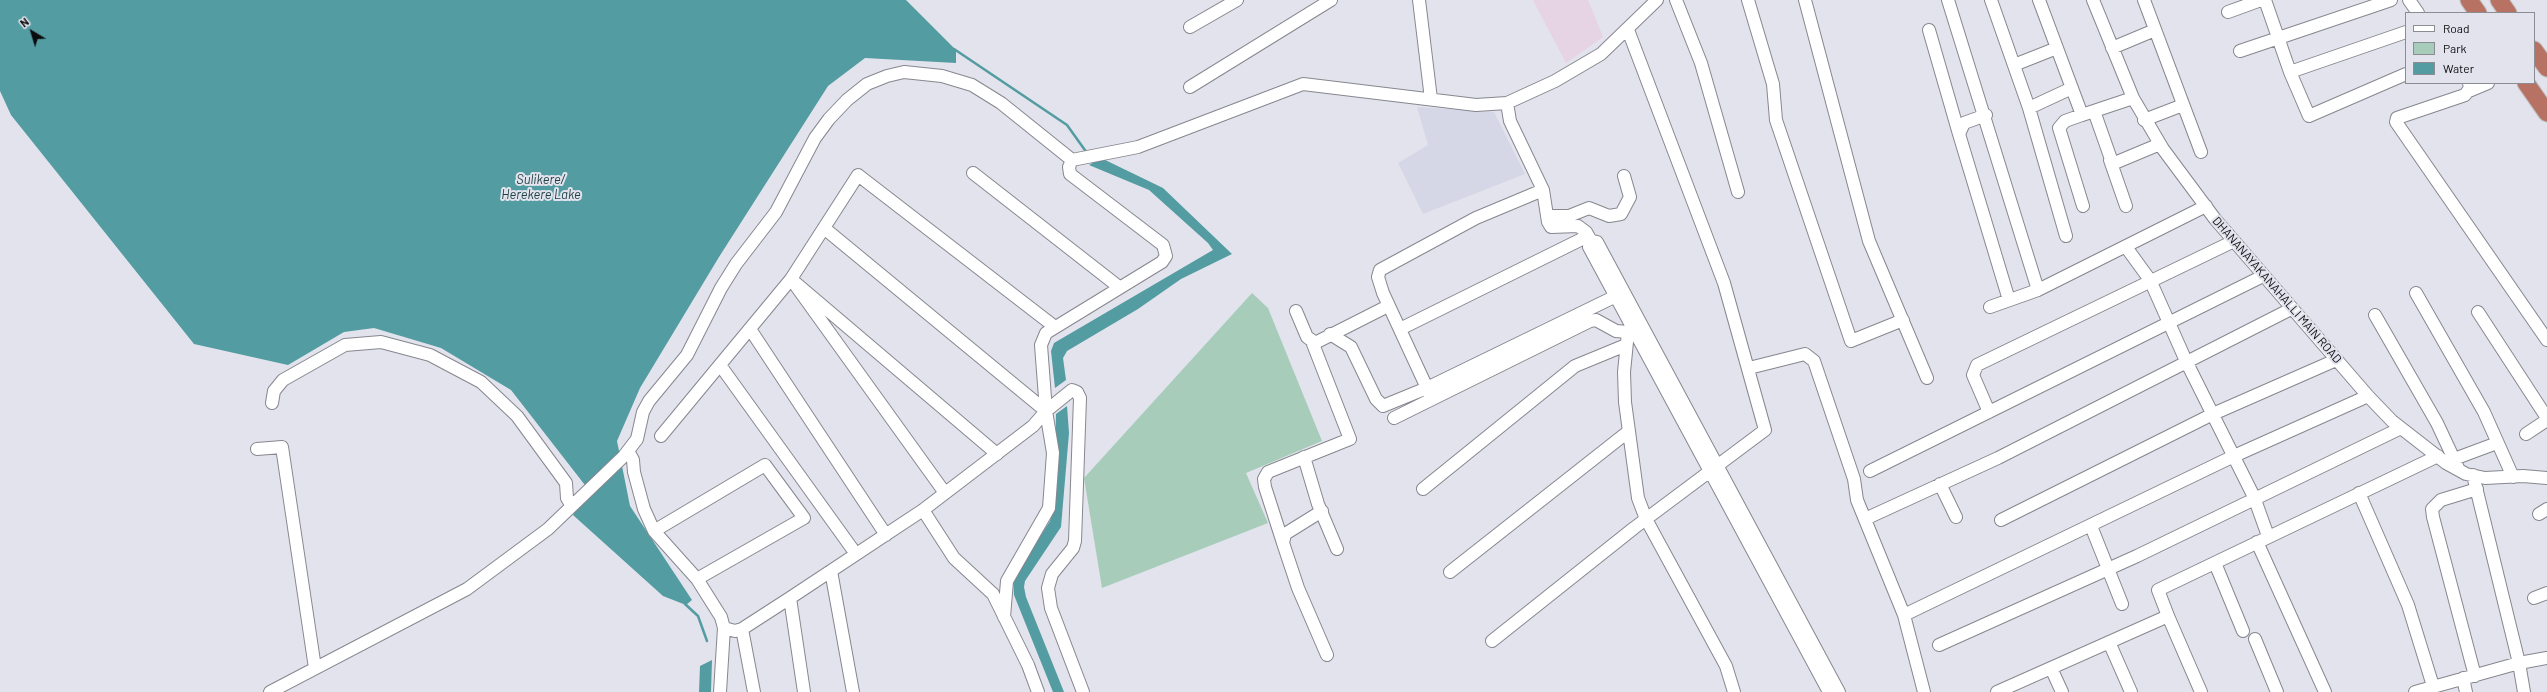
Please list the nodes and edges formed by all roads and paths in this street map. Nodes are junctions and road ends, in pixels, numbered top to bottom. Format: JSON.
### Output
{"nodes":[{"id":1,"x":1237,"y":0,"type":"edge"},
{"id":2,"x":1330,"y":0,"type":"edge"},
{"id":3,"x":1419,"y":0,"type":"edge"},
{"id":4,"x":1657,"y":0,"type":"edge"},
{"id":5,"x":1676,"y":0,"type":"edge"},
{"id":6,"x":1748,"y":0,"type":"edge"},
{"id":7,"x":1805,"y":0,"type":"edge"},
{"id":8,"x":1948,"y":0,"type":"edge"},
{"id":9,"x":1991,"y":0,"type":"edge"},
{"id":10,"x":2039,"y":0,"type":"edge"},
{"id":11,"x":2093,"y":0,"type":"edge"},
{"id":12,"x":2144,"y":0,"type":"edge"},
{"id":13,"x":2261,"y":0,"type":"edge"},
{"id":14,"x":2265,"y":0,"type":"edge"},
{"id":15,"x":2390,"y":0,"type":"edge"},
{"id":16,"x":2409,"y":0,"type":"edge"},
{"id":17,"x":2469,"y":0,"type":"edge"},
{"id":18,"x":2499,"y":0,"type":"edge"},
{"id":19,"x":2364,"y":4,"type":"edge"},
{"id":20,"x":2228,"y":12,"type":"dead end"},
{"id":21,"x":2417,"y":12,"type":"edge"},
{"id":22,"x":2477,"y":12,"type":"edge"},
{"id":23,"x":2507,"y":12,"type":"edge"},
{"id":24,"x":1190,"y":27,"type":"dead end"},
{"id":25,"x":1628,"y":30,"type":"junction"},
{"id":26,"x":1929,"y":30,"type":"dead end"},
{"id":27,"x":2155,"y":30,"type":"junction"},
{"id":28,"x":2405,"y":32,"type":"edge"},
{"id":29,"x":2278,"y":38,"type":"junction"},
{"id":30,"x":2057,"y":48,"type":"junction"},
{"id":31,"x":2112,"y":48,"type":"junction"},
{"id":32,"x":2240,"y":51,"type":"dead end"},
{"id":33,"x":2535,"y":51,"type":"edge"},
{"id":34,"x":2014,"y":65,"type":"junction"},
{"id":35,"x":2547,"y":68,"type":"edge"},
{"id":36,"x":2290,"y":72,"type":"junction"},
{"id":37,"x":2405,"y":74,"type":"edge"},
{"id":38,"x":2483,"y":84,"type":"edge"},
{"id":39,"x":2527,"y":84,"type":"edge"},
{"id":40,"x":1190,"y":87,"type":"dead end"},
{"id":41,"x":2469,"y":87,"type":"edge"},
{"id":42,"x":2072,"y":88,"type":"junction"},
{"id":43,"x":2132,"y":98,"type":"junction"},
{"id":44,"x":1431,"y":99,"type":"junction"},
{"id":45,"x":1508,"y":103,"type":"junction"},
{"id":46,"x":2182,"y":105,"type":"junction"},
{"id":47,"x":2029,"y":108,"type":"junction"},
{"id":48,"x":2094,"y":111,"type":"junction"},
{"id":49,"x":2547,"y":113,"type":"edge"},
{"id":50,"x":1986,"y":115,"type":"junction"},
{"id":51,"x":2082,"y":115,"type":"junction"},
{"id":52,"x":2144,"y":120,"type":"junction"},
{"id":53,"x":1959,"y":134,"type":"junction"},
{"id":54,"x":2160,"y":144,"type":"junction"},
{"id":55,"x":2201,"y":152,"type":"dead end"},
{"id":56,"x":1078,"y":160,"type":"junction"},
{"id":57,"x":2110,"y":160,"type":"junction"},
{"id":58,"x":973,"y":173,"type":"dead end"},
{"id":59,"x":1624,"y":176,"type":"dead end"},
{"id":60,"x":1543,"y":190,"type":"junction"},
{"id":61,"x":1738,"y":192,"type":"dead end"},
{"id":62,"x":2083,"y":206,"type":"dead end"},
{"id":63,"x":2126,"y":206,"type":"dead end"},
{"id":64,"x":2206,"y":206,"type":"junction"},
{"id":65,"x":1547,"y":216,"type":"junction"},
{"id":66,"x":824,"y":228,"type":"junction"},
{"id":67,"x":2066,"y":236,"type":"dead end"},
{"id":68,"x":1589,"y":238,"type":"junction"},
{"id":69,"x":2234,"y":241,"type":"junction"},
{"id":70,"x":2126,"y":247,"type":"junction"},
{"id":71,"x":2263,"y":276,"type":"junction"},
{"id":72,"x":791,"y":279,"type":"junction"},
{"id":73,"x":2150,"y":280,"type":"junction"},
{"id":74,"x":1119,"y":287,"type":"junction"},
{"id":75,"x":2038,"y":290,"type":"junction"},
{"id":76,"x":2416,"y":293,"type":"dead end"},
{"id":77,"x":1616,"y":296,"type":"junction"},
{"id":78,"x":2009,"y":300,"type":"junction"},
{"id":79,"x":1388,"y":306,"type":"junction"},
{"id":80,"x":1990,"y":307,"type":"dead end"},
{"id":81,"x":2291,"y":309,"type":"junction"},
{"id":82,"x":1296,"y":311,"type":"dead end"},
{"id":83,"x":2478,"y":312,"type":"dead end"},
{"id":84,"x":2375,"y":315,"type":"dead end"},
{"id":85,"x":1903,"y":320,"type":"junction"},
{"id":86,"x":2168,"y":322,"type":"junction"},
{"id":87,"x":1055,"y":327,"type":"junction"},
{"id":88,"x":750,"y":329,"type":"junction"},
{"id":89,"x":1400,"y":329,"type":"junction"},
{"id":90,"x":1630,"y":329,"type":"junction"},
{"id":91,"x":1330,"y":334,"type":"junction"},
{"id":92,"x":2547,"y":340,"type":"edge"},
{"id":93,"x":1314,"y":342,"type":"junction"},
{"id":94,"x":1626,"y":345,"type":"junction"},
{"id":95,"x":2336,"y":360,"type":"junction"},
{"id":96,"x":2186,"y":361,"type":"junction"},
{"id":97,"x":720,"y":365,"type":"junction"},
{"id":98,"x":1749,"y":368,"type":"junction"},
{"id":99,"x":1927,"y":378,"type":"dead end"},
{"id":100,"x":1427,"y":388,"type":"junction"},
{"id":101,"x":2368,"y":396,"type":"junction"},
{"id":102,"x":1433,"y":400,"type":"junction"},
{"id":103,"x":272,"y":403,"type":"dead end"},
{"id":104,"x":1046,"y":411,"type":"junction"},
{"id":105,"x":1989,"y":412,"type":"junction"},
{"id":106,"x":2213,"y":414,"type":"junction"},
{"id":107,"x":1394,"y":418,"type":"dead end"},
{"id":108,"x":2547,"y":419,"type":"edge"},
{"id":109,"x":2401,"y":428,"type":"junction"},
{"id":110,"x":1629,"y":431,"type":"junction"},
{"id":111,"x":2526,"y":434,"type":"dead end"},
{"id":112,"x":661,"y":436,"type":"dead end"},
{"id":113,"x":2497,"y":443,"type":"junction"},
{"id":114,"x":257,"y":449,"type":"dead end"},
{"id":115,"x":626,"y":454,"type":"junction"},
{"id":116,"x":997,"y":454,"type":"junction"},
{"id":117,"x":2234,"y":456,"type":"junction"},
{"id":118,"x":2438,"y":456,"type":"junction"},
{"id":119,"x":1304,"y":457,"type":"junction"},
{"id":120,"x":2456,"y":465,"type":"junction"},
{"id":121,"x":1714,"y":469,"type":"junction"},
{"id":122,"x":1870,"y":471,"type":"dead end"},
{"id":123,"x":2473,"y":475,"type":"junction"},
{"id":124,"x":2513,"y":477,"type":"junction"},
{"id":125,"x":2547,"y":478,"type":"edge"},
{"id":126,"x":1940,"y":484,"type":"junction"},
{"id":127,"x":2476,"y":489,"type":"junction"},
{"id":128,"x":1423,"y":490,"type":"dead end"},
{"id":129,"x":945,"y":493,"type":"junction"},
{"id":130,"x":2359,"y":493,"type":"junction"},
{"id":131,"x":2254,"y":497,"type":"junction"},
{"id":132,"x":574,"y":504,"type":"junction"},
{"id":133,"x":924,"y":510,"type":"junction"},
{"id":134,"x":1322,"y":510,"type":"junction"},
{"id":135,"x":1956,"y":517,"type":"dead end"},
{"id":136,"x":1646,"y":519,"type":"junction"},
{"id":137,"x":1865,"y":519,"type":"junction"},
{"id":138,"x":2000,"y":520,"type":"dead end"},
{"id":139,"x":2091,"y":526,"type":"junction"},
{"id":140,"x":654,"y":531,"type":"junction"},
{"id":141,"x":886,"y":535,"type":"junction"},
{"id":142,"x":2262,"y":539,"type":"junction"},
{"id":143,"x":1283,"y":543,"type":"junction"},
{"id":144,"x":1337,"y":549,"type":"dead end"},
{"id":145,"x":856,"y":554,"type":"junction"},
{"id":146,"x":2215,"y":563,"type":"junction"},
{"id":147,"x":2107,"y":569,"type":"junction"},
{"id":148,"x":831,"y":571,"type":"junction"},
{"id":149,"x":1450,"y":572,"type":"dead end"},
{"id":150,"x":697,"y":579,"type":"junction"},
{"id":151,"x":2547,"y":593,"type":"edge"},
{"id":152,"x":790,"y":598,"type":"junction"},
{"id":153,"x":2534,"y":598,"type":"dead end"},
{"id":154,"x":2122,"y":604,"type":"dead end"},
{"id":155,"x":1904,"y":615,"type":"junction"},
{"id":156,"x":2168,"y":616,"type":"junction"},
{"id":157,"x":1004,"y":617,"type":"junction"},
{"id":158,"x":724,"y":628,"type":"junction"},
{"id":159,"x":742,"y":629,"type":"junction"},
{"id":160,"x":2243,"y":631,"type":"dead end"},
{"id":161,"x":2255,"y":639,"type":"dead end"},
{"id":162,"x":1492,"y":641,"type":"dead end"},
{"id":163,"x":2109,"y":642,"type":"junction"},
{"id":164,"x":1940,"y":645,"type":"dead end"},
{"id":165,"x":1327,"y":655,"type":"dead end"},
{"id":166,"x":2547,"y":658,"type":"edge"},
{"id":167,"x":2519,"y":664,"type":"junction"},
{"id":168,"x":315,"y":668,"type":"junction"},
{"id":169,"x":2051,"y":668,"type":"junction"},
{"id":170,"x":2469,"y":677,"type":"junction"},
{"id":171,"x":2433,"y":686,"type":"junction"},
{"id":172,"x":1735,"y":689,"type":"edge"},
{"id":173,"x":2005,"y":690,"type":"edge"},
{"id":174,"x":270,"y":692,"type":"edge"},
{"id":175,"x":720,"y":692,"type":"edge"},
{"id":176,"x":754,"y":692,"type":"edge"},
{"id":177,"x":804,"y":692,"type":"edge"},
{"id":178,"x":853,"y":692,"type":"edge"},
{"id":179,"x":1038,"y":692,"type":"edge"},
{"id":180,"x":1082,"y":692,"type":"edge"},
{"id":181,"x":1829,"y":692,"type":"edge"},
{"id":182,"x":1839,"y":692,"type":"edge"},
{"id":183,"x":1924,"y":692,"type":"edge"},
{"id":184,"x":2062,"y":692,"type":"edge"},
{"id":185,"x":2131,"y":692,"type":"edge"},
{"id":186,"x":2202,"y":692,"type":"edge"},
{"id":187,"x":2277,"y":692,"type":"edge"},
{"id":188,"x":2325,"y":692,"type":"edge"},
{"id":189,"x":2414,"y":692,"type":"edge"},
{"id":190,"x":2466,"y":692,"type":"edge"},
{"id":191,"x":2524,"y":692,"type":"edge"}],
"edges":[{"from":1,"to":24,"type":"street"},
{"from":2,"to":40,"type":"street"},
{"from":3,"to":44,"type":"street"},
{"from":4,"to":25,"type":"street"},
{"from":5,"to":61,"type":"street"},
{"from":6,"to":85,"type":"street"},
{"from":7,"to":85,"type":"street"},
{"from":8,"to":50,"type":"street"},
{"from":9,"to":34,"type":"street"},
{"from":10,"to":30,"type":"street"},
{"from":11,"to":31,"type":"street","name":"DHANANAYAKANAHALLI MAIN ROAD"},
{"from":12,"to":27,"type":"street"},
{"from":13,"to":20,"type":"street"},
{"from":14,"to":29,"type":"street"},
{"from":15,"to":19,"type":"street"},
{"from":16,"to":21,"type":"street"},
{"from":17,"to":22,"type":"highway"},
{"from":18,"to":23,"type":"highway"},
{"from":19,"to":29,"type":"street"},
{"from":25,"to":45,"type":"street"},
{"from":25,"to":98,"type":"street"},
{"from":26,"to":53,"type":"street"},
{"from":27,"to":31,"type":"street"},
{"from":27,"to":46,"type":"street"},
{"from":28,"to":36,"type":"street"},
{"from":29,"to":32,"type":"street"},
{"from":29,"to":36,"type":"street"},
{"from":30,"to":34,"type":"street"},
{"from":30,"to":42,"type":"street"},
{"from":31,"to":43,"type":"street","name":"DHANANAYAKANAHALLI MAIN ROAD"},
{"from":33,"to":35,"type":"highway"},
{"from":34,"to":47,"type":"street"},
{"from":36,"to":37,"type":"street"},
{"from":38,"to":41,"type":"street"},
{"from":39,"to":49,"type":"highway"},
{"from":41,"to":92,"type":"street"},
{"from":42,"to":47,"type":"street"},
{"from":42,"to":51,"type":"street"},
{"from":43,"to":48,"type":"street"},
{"from":43,"to":52,"type":"street","name":"DHANANAYAKANAHALLI MAIN ROAD"},
{"from":44,"to":45,"type":"street"},
{"from":44,"to":56,"type":"street"},
{"from":45,"to":60,"type":"street"},
{"from":46,"to":52,"type":"street"},
{"from":46,"to":55,"type":"street"},
{"from":47,"to":67,"type":"street"},
{"from":48,"to":51,"type":"street"},
{"from":48,"to":57,"type":"street"},
{"from":50,"to":53,"type":"street"},
{"from":50,"to":75,"type":"street"},
{"from":51,"to":62,"type":"street"},
{"from":52,"to":54,"type":"street","name":"DHANANAYAKANAHALLI MAIN ROAD"},
{"from":53,"to":78,"type":"street"},
{"from":54,"to":57,"type":"street"},
{"from":54,"to":64,"type":"street","name":"DHANANAYAKANAHALLI MAIN ROAD"},
{"from":56,"to":74,"type":"street"},
{"from":56,"to":115,"type":"street"},
{"from":57,"to":63,"type":"street"},
{"from":58,"to":74,"type":"street"},
{"from":59,"to":65,"type":"street"},
{"from":60,"to":65,"type":"street"},
{"from":60,"to":79,"type":"street"},
{"from":64,"to":69,"type":"street","name":"DHANANAYAKANAHALLI MAIN ROAD"},
{"from":64,"to":70,"type":"street"},
{"from":65,"to":68,"type":"street"},
{"from":66,"to":72,"type":"street"},
{"from":66,"to":87,"type":"street"},
{"from":66,"to":104,"type":"street"},
{"from":68,"to":77,"type":"street"},
{"from":68,"to":89,"type":"street"},
{"from":68,"to":121,"type":"street"},
{"from":69,"to":71,"type":"street","name":"DHANANAYAKANAHALLI MAIN ROAD"},
{"from":69,"to":73,"type":"street"},
{"from":70,"to":73,"type":"street"},
{"from":70,"to":75,"type":"street"},
{"from":71,"to":81,"type":"street","name":"DHANANAYAKANAHALLI MAIN ROAD"},
{"from":71,"to":86,"type":"street"},
{"from":72,"to":88,"type":"street"},
{"from":72,"to":116,"type":"street"},
{"from":72,"to":129,"type":"street"},
{"from":73,"to":86,"type":"street"},
{"from":73,"to":105,"type":"street"},
{"from":74,"to":87,"type":"street"},
{"from":75,"to":78,"type":"street"},
{"from":76,"to":113,"type":"street"},
{"from":77,"to":90,"type":"street"},
{"from":77,"to":100,"type":"street"},
{"from":78,"to":80,"type":"street"},
{"from":79,"to":89,"type":"street"},
{"from":79,"to":91,"type":"street"},
{"from":81,"to":95,"type":"street","name":"DHANANAYAKANAHALLI MAIN ROAD"},
{"from":81,"to":96,"type":"street"},
{"from":82,"to":93,"type":"street"},
{"from":83,"to":108,"type":"street"},
{"from":84,"to":120,"type":"street"},
{"from":85,"to":99,"type":"street"},
{"from":86,"to":96,"type":"street"},
{"from":86,"to":105,"type":"street"},
{"from":87,"to":104,"type":"street"},
{"from":88,"to":97,"type":"street"},
{"from":88,"to":141,"type":"street"},
{"from":89,"to":100,"type":"street"},
{"from":90,"to":94,"type":"street"},
{"from":90,"to":102,"type":"street"},
{"from":90,"to":121,"type":"street"},
{"from":91,"to":93,"type":"street"},
{"from":91,"to":100,"type":"street"},
{"from":93,"to":119,"type":"street"},
{"from":94,"to":110,"type":"street"},
{"from":94,"to":128,"type":"street"},
{"from":95,"to":101,"type":"street","name":"DHANANAYAKANAHALLI MAIN ROAD"},
{"from":95,"to":106,"type":"street"},
{"from":96,"to":106,"type":"street"},
{"from":96,"to":126,"type":"street"},
{"from":97,"to":112,"type":"street"},
{"from":97,"to":145,"type":"street"},
{"from":98,"to":121,"type":"street"},
{"from":98,"to":137,"type":"street"},
{"from":100,"to":102,"type":"street"},
{"from":101,"to":109,"type":"street","name":"DHANANAYAKANAHALLI MAIN ROAD"},
{"from":101,"to":117,"type":"street"},
{"from":102,"to":107,"type":"street"},
{"from":103,"to":132,"type":"street"},
{"from":104,"to":116,"type":"street"},
{"from":104,"to":157,"type":"street"},
{"from":104,"to":180,"type":"street"},
{"from":105,"to":122,"type":"street"},
{"from":106,"to":117,"type":"street"},
{"from":106,"to":138,"type":"street"},
{"from":108,"to":111,"type":"street"},
{"from":109,"to":118,"type":"street","name":"DHANANAYAKANAHALLI MAIN ROAD"},
{"from":109,"to":131,"type":"street"},
{"from":110,"to":136,"type":"street"},
{"from":110,"to":149,"type":"street"},
{"from":113,"to":120,"type":"street"},
{"from":113,"to":124,"type":"street"},
{"from":114,"to":168,"type":"street"},
{"from":115,"to":132,"type":"street"},
{"from":115,"to":140,"type":"street"},
{"from":116,"to":129,"type":"street"},
{"from":117,"to":131,"type":"street"},
{"from":117,"to":139,"type":"street"},
{"from":118,"to":120,"type":"street","name":"DHANANAYAKANAHALLI MAIN ROAD"},
{"from":118,"to":130,"type":"street"},
{"from":119,"to":134,"type":"street"},
{"from":119,"to":143,"type":"street"},
{"from":120,"to":123,"type":"street","name":"DHANANAYAKANAHALLI MAIN ROAD"},
{"from":121,"to":136,"type":"street"},
{"from":121,"to":181,"type":"street"},
{"from":121,"to":182,"type":"street"},
{"from":123,"to":124,"type":"street","name":"DHANANAYAKANAHALLI MAIN ROAD"},
{"from":123,"to":127,"type":"street"},
{"from":124,"to":125,"type":"street","name":"DHANANAYAKANAHALLI MAIN ROAD"},
{"from":126,"to":135,"type":"street"},
{"from":126,"to":137,"type":"street"},
{"from":127,"to":167,"type":"street"},
{"from":127,"to":170,"type":"street"},
{"from":129,"to":133,"type":"street"},
{"from":130,"to":142,"type":"street"},
{"from":130,"to":171,"type":"street"},
{"from":131,"to":142,"type":"street"},
{"from":131,"to":147,"type":"street"},
{"from":132,"to":168,"type":"street"},
{"from":133,"to":141,"type":"street"},
{"from":133,"to":157,"type":"street"},
{"from":134,"to":143,"type":"street"},
{"from":134,"to":144,"type":"street"},
{"from":136,"to":162,"type":"street"},
{"from":136,"to":172,"type":"street"},
{"from":137,"to":155,"type":"street"},
{"from":139,"to":147,"type":"street"},
{"from":139,"to":155,"type":"street"},
{"from":140,"to":150,"type":"street"},
{"from":140,"to":150,"type":"street"},
{"from":141,"to":145,"type":"street"},
{"from":142,"to":146,"type":"street"},
{"from":142,"to":188,"type":"street"},
{"from":143,"to":165,"type":"street"},
{"from":145,"to":148,"type":"street"},
{"from":146,"to":156,"type":"street"},
{"from":146,"to":160,"type":"street"},
{"from":147,"to":154,"type":"street"},
{"from":147,"to":164,"type":"street"},
{"from":148,"to":152,"type":"street"},
{"from":148,"to":178,"type":"street"},
{"from":150,"to":158,"type":"street"},
{"from":151,"to":153,"type":"street"},
{"from":152,"to":159,"type":"street"},
{"from":152,"to":177,"type":"street"},
{"from":155,"to":183,"type":"street"},
{"from":156,"to":163,"type":"street"},
{"from":156,"to":186,"type":"street"},
{"from":157,"to":179,"type":"street"},
{"from":158,"to":159,"type":"street"},
{"from":158,"to":175,"type":"street"},
{"from":159,"to":176,"type":"street"},
{"from":161,"to":187,"type":"street"},
{"from":163,"to":169,"type":"street"},
{"from":163,"to":185,"type":"street"},
{"from":166,"to":167,"type":"street"},
{"from":167,"to":170,"type":"street"},
{"from":167,"to":191,"type":"street"},
{"from":168,"to":174,"type":"street"},
{"from":169,"to":173,"type":"street"},
{"from":169,"to":184,"type":"street"},
{"from":170,"to":171,"type":"street"},
{"from":170,"to":190,"type":"street"},
{"from":171,"to":189,"type":"street"}]}
